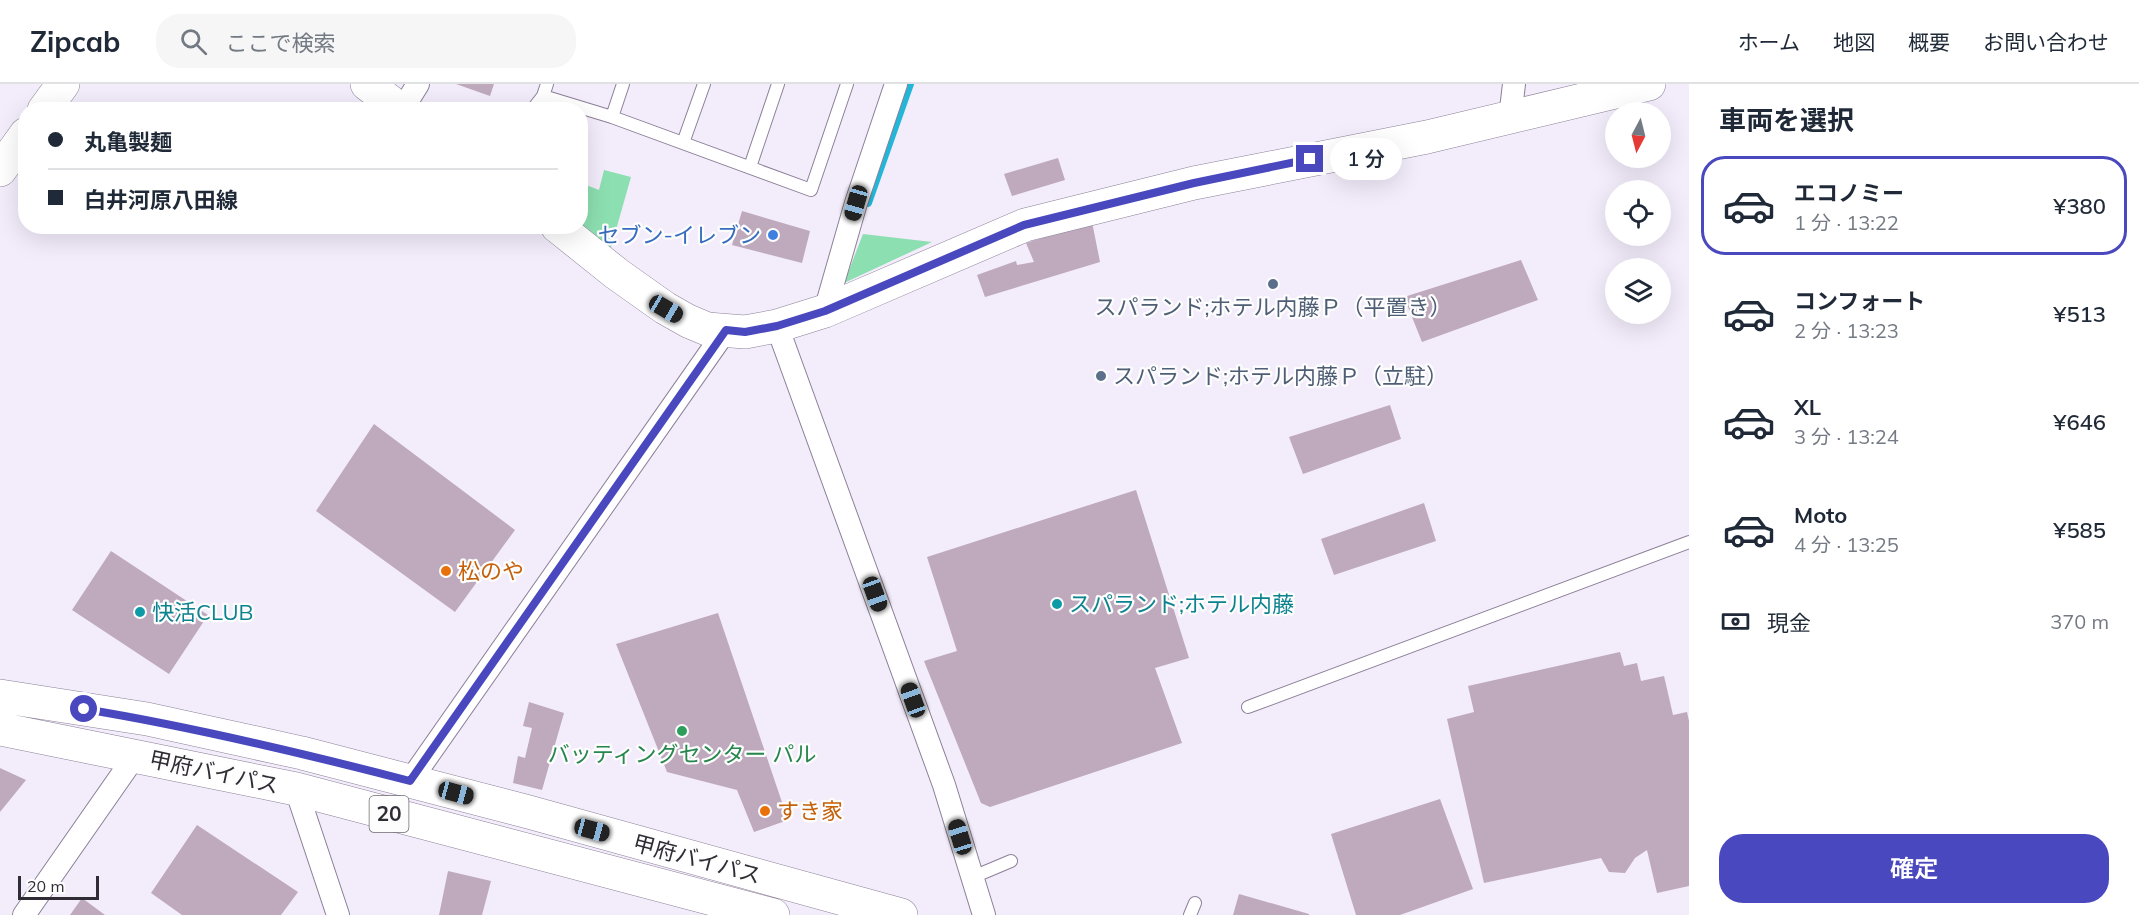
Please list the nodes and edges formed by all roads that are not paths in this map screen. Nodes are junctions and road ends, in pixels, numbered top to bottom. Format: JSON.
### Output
{"nodes":[{"id":1,"x":63,"y":84,"type":"edge"},
{"id":2,"x":367,"y":84,"type":"edge"},
{"id":3,"x":418,"y":84,"type":"edge"},
{"id":4,"x":622,"y":84,"type":"edge"},
{"id":5,"x":704,"y":84,"type":"edge"},
{"id":6,"x":778,"y":84,"type":"edge"},
{"id":7,"x":847,"y":84,"type":"edge"},
{"id":8,"x":896,"y":84,"type":"edge"},
{"id":9,"x":1514,"y":84,"type":"edge"},
{"id":10,"x":1649,"y":84,"type":"edge"},
{"id":11,"x":545,"y":90,"type":"edge"},
{"id":12,"x":50,"y":102,"type":"edge"},
{"id":13,"x":391,"y":102,"type":"edge"},
{"id":14,"x":406,"y":102,"type":"edge"},
{"id":15,"x":575,"y":102,"type":"edge"},
{"id":16,"x":588,"y":107,"type":"edge"},
{"id":17,"x":612,"y":117,"type":"junction"},
{"id":18,"x":1510,"y":118,"type":"junction"},
{"id":19,"x":683,"y":143,"type":"junction"},
{"id":20,"x":18,"y":145,"type":"edge"},
{"id":21,"x":750,"y":167,"type":"junction"},
{"id":22,"x":0,"y":171,"type":"edge"},
{"id":23,"x":568,"y":234,"type":"edge"},
{"id":24,"x":825,"y":311,"type":"junction"},
{"id":25,"x":777,"y":326,"type":"junction"},
{"id":26,"x":726,"y":330,"type":"junction"},
{"id":27,"x":1689,"y":542,"type":"edge"},
{"id":28,"x":0,"y":696,"type":"edge"},
{"id":29,"x":1248,"y":707,"type":"dead end"},
{"id":30,"x":0,"y":729,"type":"edge"},
{"id":31,"x":135,"y":756,"type":"junction"},
{"id":32,"x":410,"y":781,"type":"junction"},
{"id":33,"x":296,"y":789,"type":"junction"},
{"id":34,"x":1011,"y":861,"type":"dead end"},
{"id":35,"x":973,"y":877,"type":"junction"},
{"id":36,"x":1195,"y":903,"type":"dead end"},
{"id":37,"x":24,"y":915,"type":"edge"},
{"id":38,"x":338,"y":915,"type":"edge"},
{"id":39,"x":773,"y":915,"type":"edge"},
{"id":40,"x":901,"y":915,"type":"edge"},
{"id":41,"x":984,"y":915,"type":"edge"},
{"id":42,"x":1190,"y":915,"type":"edge"}],
"edges":[{"from":1,"to":12,"type":"main road"},
{"from":2,"to":13,"type":"main road"},
{"from":3,"to":14,"type":"street"},
{"from":4,"to":17,"type":"lane"},
{"from":5,"to":19,"type":"lane"},
{"from":6,"to":21,"type":"lane"},
{"from":7,"to":21,"type":"lane"},
{"from":8,"to":24,"type":"street"},
{"from":9,"to":18,"type":"street"},
{"from":10,"to":18,"type":"main road"},
{"from":11,"to":15,"type":"lane"},
{"from":16,"to":17,"type":"lane"},
{"from":17,"to":19,"type":"lane"},
{"from":18,"to":24,"type":"main road"},
{"from":19,"to":21,"type":"lane"},
{"from":20,"to":22,"type":"main road"},
{"from":23,"to":26,"type":"main road"},
{"from":24,"to":25,"type":"main road"},
{"from":25,"to":26,"type":"main road"},
{"from":25,"to":35,"type":"street"},
{"from":26,"to":32,"type":"street"},
{"from":27,"to":29,"type":"lane"},
{"from":28,"to":32,"type":"main road","name":"甲府バイパス","number":"20"},
{"from":30,"to":31,"type":"main road","name":"甲府バイパス","number":"20"},
{"from":31,"to":33,"type":"main road","name":"甲府バイパス","number":"20"},
{"from":31,"to":37,"type":"street"},
{"from":32,"to":40,"type":"main road","name":"甲府バイパス","number":"20"},
{"from":33,"to":38,"type":"street"},
{"from":33,"to":39,"type":"main road","name":"甲府バイパス","number":"20"},
{"from":34,"to":35,"type":"lane"},
{"from":35,"to":41,"type":"street"},
{"from":36,"to":42,"type":"lane"}]}
